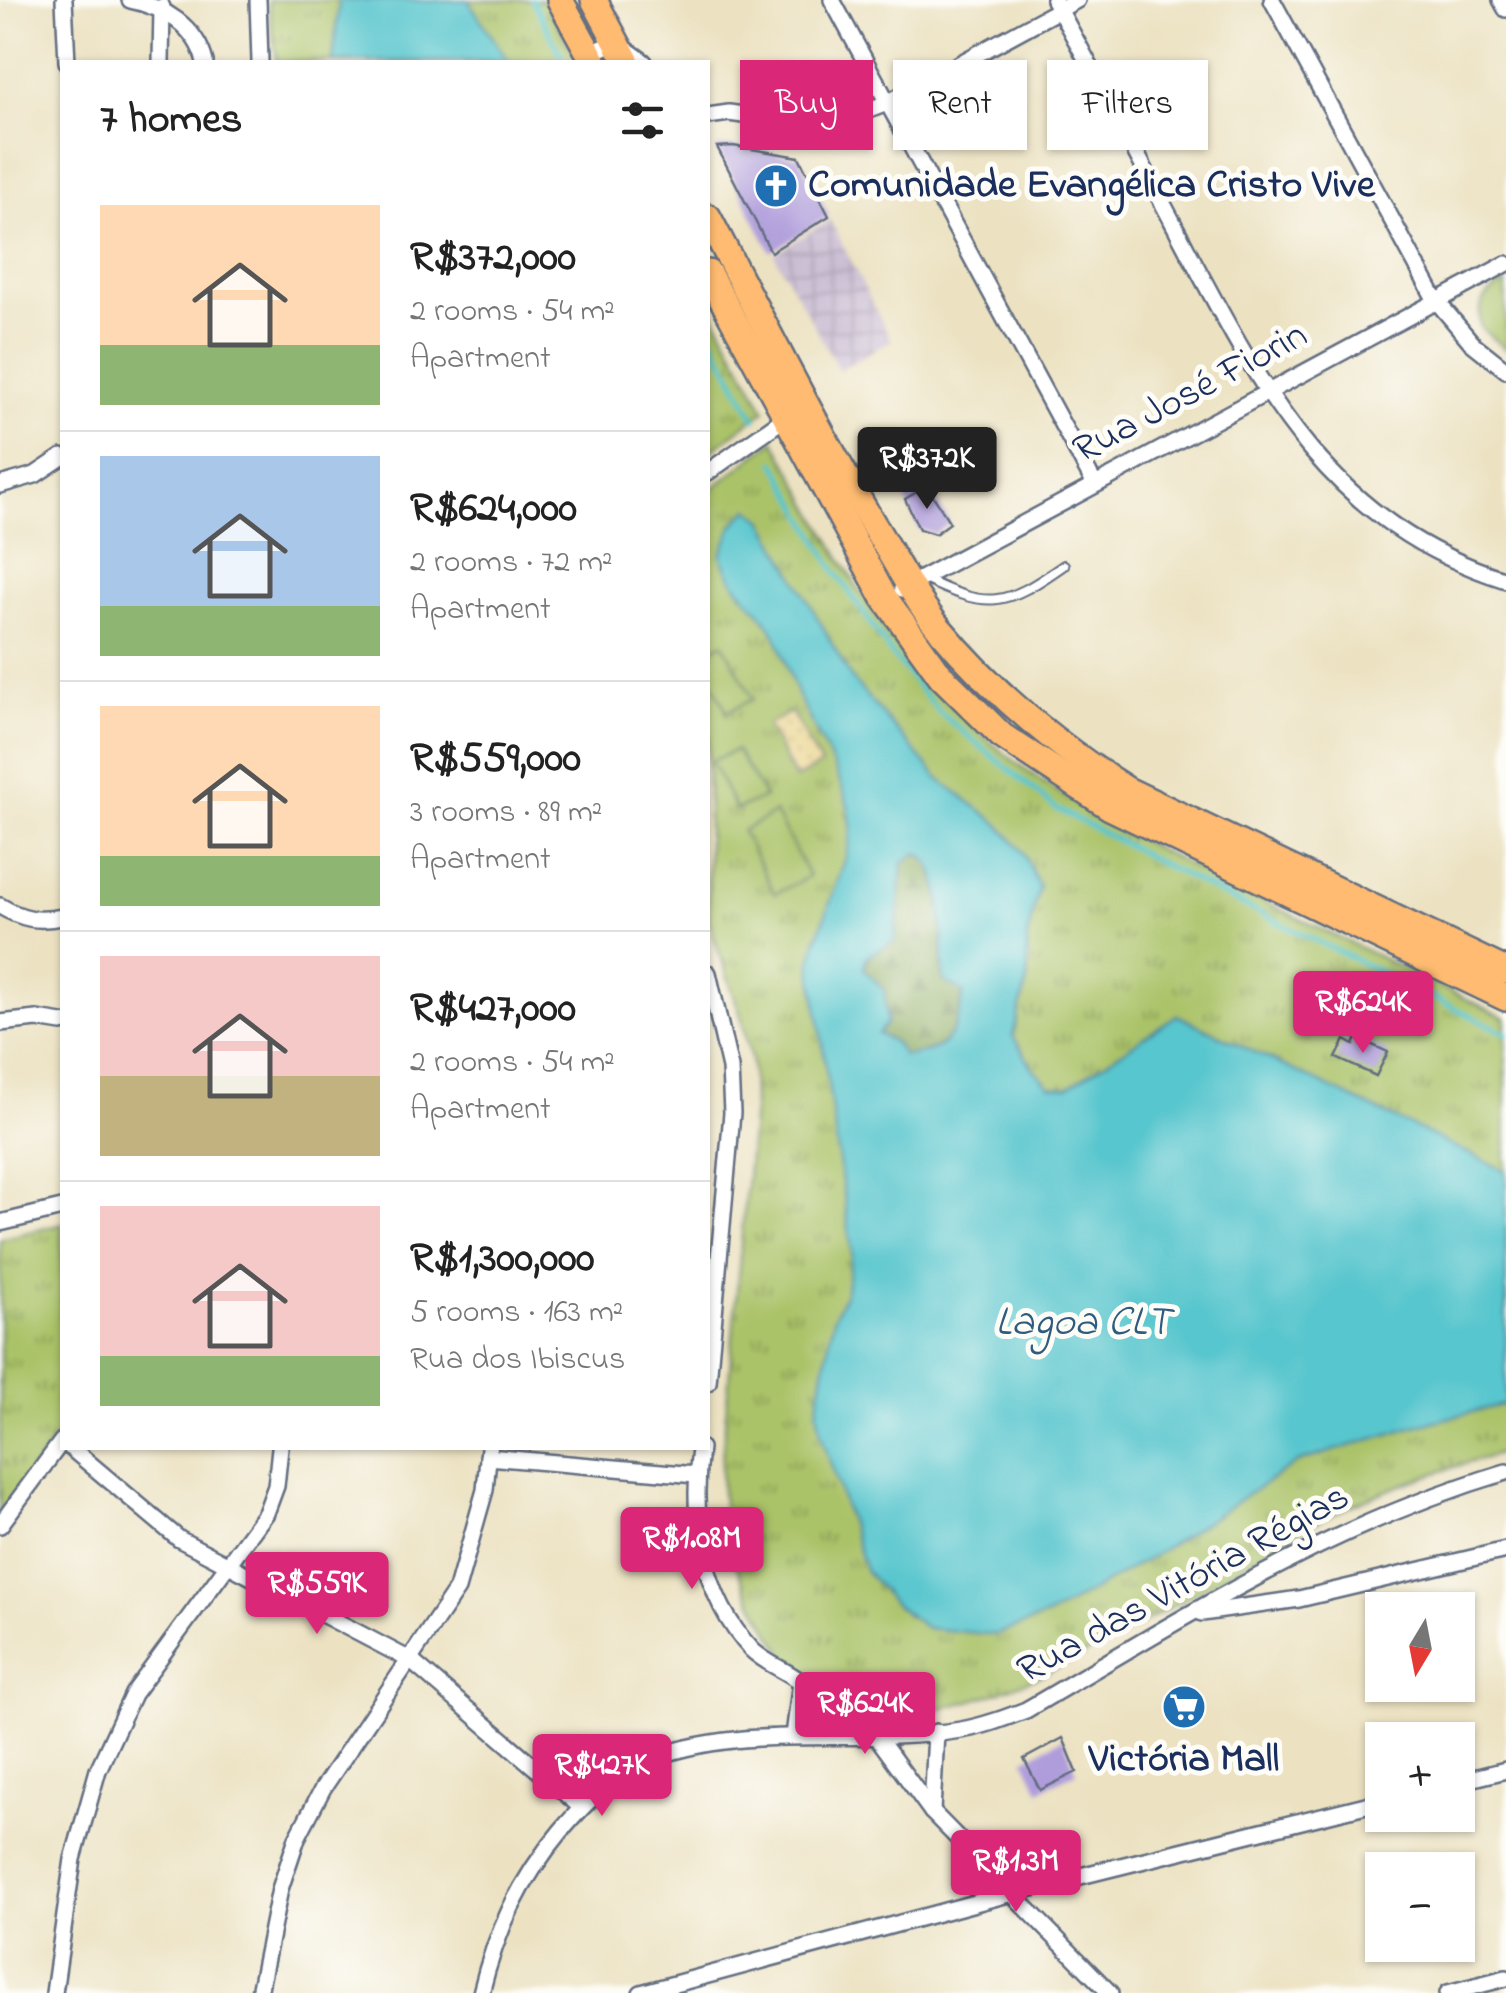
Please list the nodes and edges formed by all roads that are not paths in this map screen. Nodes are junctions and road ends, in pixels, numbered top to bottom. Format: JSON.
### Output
{"nodes":[{"id":1,"x":64,"y":0,"type":"edge"},
{"id":2,"x":130,"y":0,"type":"edge"},
{"id":3,"x":258,"y":0,"type":"edge"},
{"id":4,"x":560,"y":0,"type":"edge"},
{"id":5,"x":594,"y":0,"type":"edge"},
{"id":6,"x":832,"y":0,"type":"edge"},
{"id":7,"x":1077,"y":0,"type":"edge"},
{"id":8,"x":1272,"y":0,"type":"edge"},
{"id":9,"x":1501,"y":0,"type":"edge"},
{"id":10,"x":1057,"y":5,"type":"edge"},
{"id":11,"x":162,"y":7,"type":"junction"},
{"id":12,"x":1506,"y":9,"type":"edge"},
{"id":13,"x":621,"y":52,"type":"edge"},
{"id":14,"x":591,"y":58,"type":"edge"},
{"id":15,"x":67,"y":60,"type":"edge"},
{"id":16,"x":160,"y":60,"type":"edge"},
{"id":17,"x":204,"y":60,"type":"edge"},
{"id":18,"x":260,"y":60,"type":"edge"},
{"id":19,"x":710,"y":103,"type":"edge"},
{"id":20,"x":887,"y":103,"type":"junction"},
{"id":21,"x":729,"y":113,"type":"junction"},
{"id":22,"x":710,"y":116,"type":"edge"},
{"id":23,"x":710,"y":221,"type":"edge"},
{"id":24,"x":1506,"y":264,"type":"edge"},
{"id":25,"x":710,"y":277,"type":"edge"},
{"id":26,"x":1436,"y":300,"type":"junction"},
{"id":27,"x":1506,"y":370,"type":"edge"},
{"id":28,"x":1266,"y":391,"type":"junction"},
{"id":29,"x":784,"y":414,"type":"junction"},
{"id":30,"x":826,"y":445,"type":"junction"},
{"id":31,"x":60,"y":458,"type":"edge"},
{"id":32,"x":710,"y":470,"type":"edge"},
{"id":33,"x":1094,"y":482,"type":"junction"},
{"id":34,"x":0,"y":485,"type":"edge"},
{"id":35,"x":1064,"y":565,"type":"dead end"},
{"id":36,"x":1506,"y":580,"type":"edge"},
{"id":37,"x":916,"y":581,"type":"junction"},
{"id":38,"x":884,"y":597,"type":"junction"},
{"id":39,"x":0,"y":906,"type":"edge"},
{"id":40,"x":60,"y":917,"type":"edge"},
{"id":41,"x":1455,"y":960,"type":"junction"},
{"id":42,"x":1506,"y":971,"type":"edge"},
{"id":43,"x":710,"y":982,"type":"edge"},
{"id":44,"x":1506,"y":998,"type":"edge"},
{"id":45,"x":60,"y":1022,"type":"edge"},
{"id":46,"x":0,"y":1023,"type":"edge"},
{"id":47,"x":60,"y":1208,"type":"edge"},
{"id":48,"x":0,"y":1223,"type":"edge"},
{"id":49,"x":710,"y":1360,"type":"edge"},
{"id":50,"x":60,"y":1444,"type":"edge"},
{"id":51,"x":74,"y":1450,"type":"edge"},
{"id":52,"x":280,"y":1450,"type":"edge"},
{"id":53,"x":700,"y":1450,"type":"edge"},
{"id":54,"x":489,"y":1452,"type":"edge"},
{"id":55,"x":1506,"y":1472,"type":"edge"},
{"id":56,"x":696,"y":1475,"type":"junction"},
{"id":57,"x":0,"y":1525,"type":"edge"},
{"id":58,"x":1506,"y":1550,"type":"edge"},
{"id":59,"x":230,"y":1566,"type":"junction"},
{"id":60,"x":1190,"y":1614,"type":"junction"},
{"id":61,"x":410,"y":1660,"type":"junction"},
{"id":62,"x":801,"y":1681,"type":"junction"},
{"id":63,"x":936,"y":1732,"type":"junction"},
{"id":64,"x":838,"y":1734,"type":"junction"},
{"id":65,"x":874,"y":1734,"type":"junction"},
{"id":66,"x":794,"y":1736,"type":"junction"},
{"id":67,"x":1506,"y":1770,"type":"edge"},
{"id":68,"x":1475,"y":1778,"type":"edge"},
{"id":69,"x":1365,"y":1805,"type":"edge"},
{"id":70,"x":581,"y":1807,"type":"junction"},
{"id":71,"x":932,"y":1812,"type":"junction"},
{"id":72,"x":1012,"y":1893,"type":"junction"},
{"id":73,"x":1506,"y":1978,"type":"edge"},
{"id":74,"x":54,"y":1993,"type":"edge"},
{"id":75,"x":259,"y":1993,"type":"edge"},
{"id":76,"x":481,"y":1993,"type":"edge"},
{"id":77,"x":641,"y":1993,"type":"edge"},
{"id":78,"x":1110,"y":1993,"type":"edge"},
{"id":79,"x":1448,"y":1993,"type":"edge"}],
"edges":[{"from":1,"to":15,"type":"street"},
{"from":2,"to":11,"type":"street"},
{"from":3,"to":18,"type":"street"},
{"from":4,"to":14,"type":"main road"},
{"from":5,"to":13,"type":"main road"},
{"from":6,"to":20,"type":"street"},
{"from":7,"to":10,"type":"street"},
{"from":8,"to":26,"type":"street"},
{"from":9,"to":12,"type":"street"},
{"from":10,"to":20,"type":"street"},
{"from":10,"to":28,"type":"street"},
{"from":11,"to":16,"type":"street"},
{"from":11,"to":17,"type":"street"},
{"from":13,"to":14,"type":"street"},
{"from":19,"to":21,"type":"street"},
{"from":20,"to":21,"type":"street"},
{"from":20,"to":33,"type":"street"},
{"from":21,"to":22,"type":"street"},
{"from":23,"to":30,"type":"main road"},
{"from":24,"to":26,"type":"street","name":"Rua José Fiorin"},
{"from":25,"to":29,"type":"main road"},
{"from":26,"to":27,"type":"street"},
{"from":26,"to":28,"type":"street","name":"Rua José Fiorin"},
{"from":28,"to":33,"type":"street","name":"Rua José Fiorin"},
{"from":28,"to":36,"type":"street"},
{"from":29,"to":30,"type":"street"},
{"from":29,"to":32,"type":"street"},
{"from":29,"to":38,"type":"main road"},
{"from":30,"to":37,"type":"main road"},
{"from":31,"to":34,"type":"street"},
{"from":33,"to":37,"type":"street","name":"Rua José Fiorin"},
{"from":35,"to":37,"type":"lane"},
{"from":37,"to":38,"type":"street","name":"Rua José Fiorin"},
{"from":37,"to":41,"type":"main road"},
{"from":38,"to":41,"type":"main road"},
{"from":39,"to":40,"type":"street"},
{"from":41,"to":42,"type":"main road"},
{"from":41,"to":44,"type":"main road"},
{"from":43,"to":49,"type":"street"},
{"from":45,"to":46,"type":"street"},
{"from":47,"to":48,"type":"street"},
{"from":50,"to":57,"type":"street"},
{"from":51,"to":59,"type":"street"},
{"from":52,"to":59,"type":"street"},
{"from":53,"to":56,"type":"street"},
{"from":54,"to":56,"type":"street"},
{"from":54,"to":61,"type":"street"},
{"from":55,"to":60,"type":"street","name":"Rua das Vitória Régias"},
{"from":56,"to":62,"type":"street"},
{"from":58,"to":60,"type":"street"},
{"from":59,"to":61,"type":"street"},
{"from":59,"to":74,"type":"street"},
{"from":60,"to":63,"type":"street","name":"Rua das Vitória Régias"},
{"from":61,"to":70,"type":"street"},
{"from":61,"to":75,"type":"street"},
{"from":62,"to":64,"type":"street"},
{"from":62,"to":66,"type":"street"},
{"from":63,"to":65,"type":"street","name":"Rua das Vitória Régias"},
{"from":63,"to":71,"type":"street"},
{"from":64,"to":65,"type":"street","name":"Rua das Vitória Régias"},
{"from":64,"to":66,"type":"street","name":"Rua das Vitória Régias"},
{"from":65,"to":71,"type":"street"},
{"from":66,"to":70,"type":"street","name":"Rua das Vitória Régias"},
{"from":67,"to":68,"type":"street"},
{"from":69,"to":72,"type":"street"},
{"from":70,"to":76,"type":"street","name":"Rua das Vitória Régias"},
{"from":71,"to":72,"type":"street"},
{"from":72,"to":77,"type":"street"},
{"from":72,"to":78,"type":"street"},
{"from":73,"to":79,"type":"street"}]}
